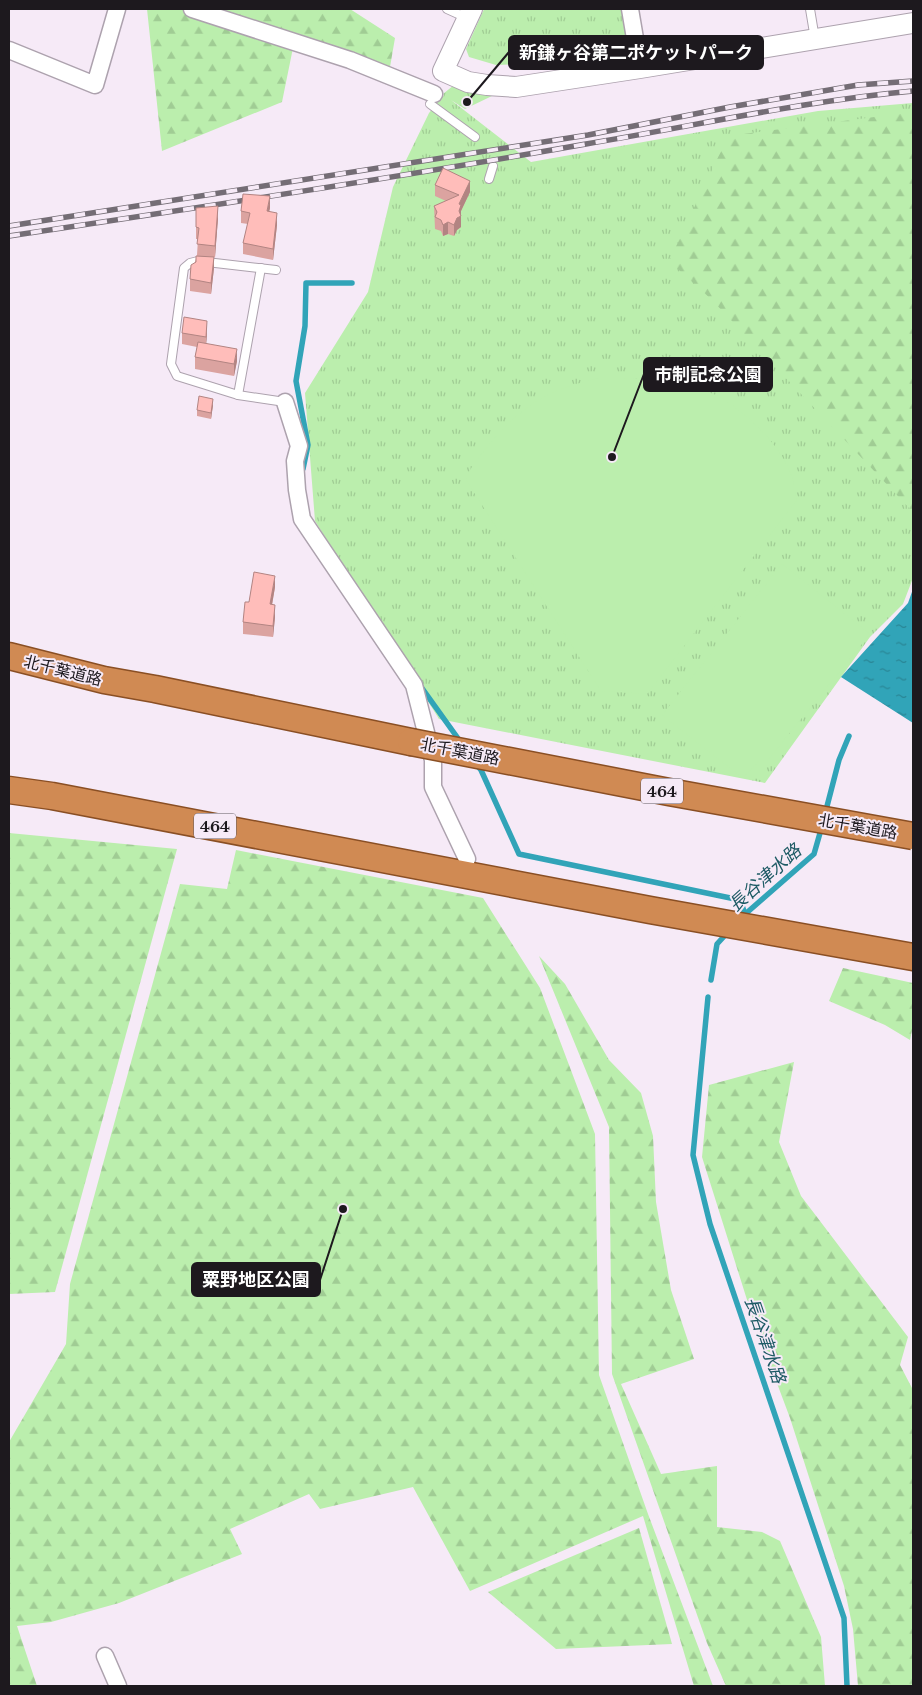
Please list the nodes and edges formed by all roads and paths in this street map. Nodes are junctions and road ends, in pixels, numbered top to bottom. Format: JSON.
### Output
{"nodes":[{"id":1,"x":117,"y":9,"type":"edge"},
{"id":2,"x":192,"y":9,"type":"edge"},
{"id":3,"x":447,"y":9,"type":"edge"},
{"id":4,"x":630,"y":9,"type":"edge"},
{"id":5,"x":810,"y":9,"type":"edge"},
{"id":6,"x":470,"y":14,"type":"edge"},
{"id":7,"x":913,"y":23,"type":"edge"},
{"id":8,"x":815,"y":39,"type":"junction"},
{"id":9,"x":9,"y":50,"type":"edge"},
{"id":10,"x":640,"y":68,"type":"junction"},
{"id":11,"x":444,"y":71,"type":"junction"},
{"id":12,"x":432,"y":99,"type":"junction"},
{"id":13,"x":475,"y":137,"type":"dead end"},
{"id":14,"x":494,"y":166,"type":"dead end"},
{"id":15,"x":489,"y":179,"type":"dead end"},
{"id":16,"x":261,"y":268,"type":"junction"},
{"id":17,"x":276,"y":270,"type":"dead end"},
{"id":18,"x":238,"y":395,"type":"junction"},
{"id":19,"x":285,"y":402,"type":"joint"},
{"id":20,"x":9,"y":656,"type":"edge"},
{"id":21,"x":9,"y":790,"type":"edge"},
{"id":22,"x":913,"y":836,"type":"edge"},
{"id":23,"x":467,"y":859,"type":"dead end"},
{"id":24,"x":905,"y":956,"type":"edge"},
{"id":25,"x":105,"y":1656,"type":"dead end"},
{"id":26,"x":118,"y":1686,"type":"edge"}],
"edges":[{"from":1,"to":9,"type":"street"},
{"from":2,"to":12,"type":"street"},
{"from":3,"to":6,"type":"lane"},
{"from":4,"to":10,"type":"street"},
{"from":5,"to":8,"type":"lane"},
{"from":6,"to":11,"type":"street"},
{"from":7,"to":8,"type":"street"},
{"from":8,"to":10,"type":"street"},
{"from":10,"to":11,"type":"street"},
{"from":11,"to":12,"type":"street"},
{"from":12,"to":13,"type":"lane"},
{"from":14,"to":15,"type":"lane"},
{"from":16,"to":17,"type":"lane"},
{"from":16,"to":18,"type":"lane"},
{"from":16,"to":18,"type":"lane"},
{"from":18,"to":19,"type":"lane"},
{"from":19,"to":23,"type":"street"},
{"from":20,"to":22,"type":"highway","name":"北千葉道路","number":"464","bridge":true},
{"from":21,"to":24,"type":"highway","number":"464"},
{"from":25,"to":26,"type":"street"}]}
